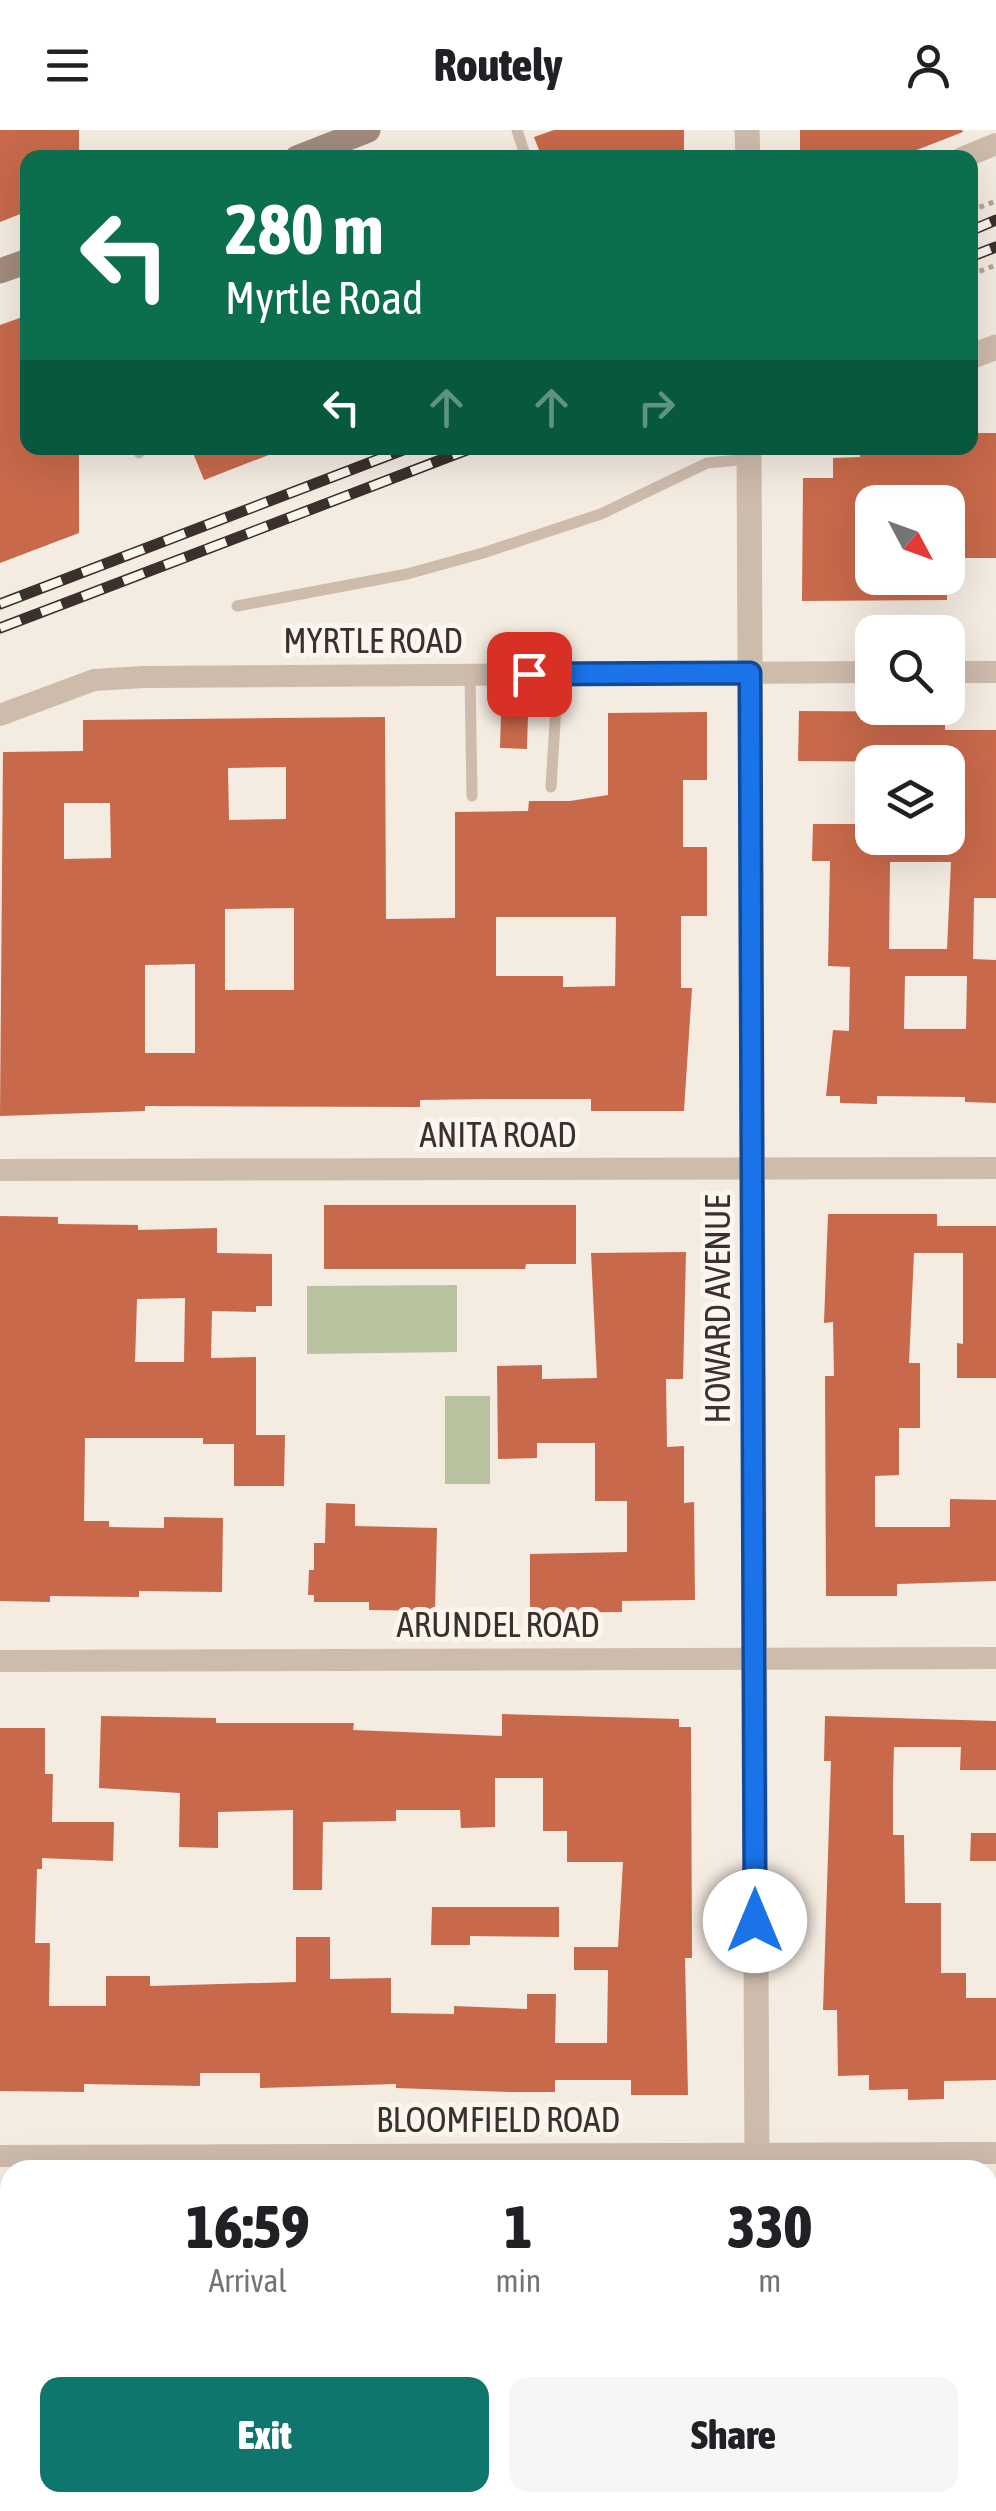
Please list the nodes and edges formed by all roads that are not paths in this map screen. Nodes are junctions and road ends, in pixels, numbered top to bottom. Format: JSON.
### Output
{"nodes":[{"id":1,"x":368,"y":130,"type":"edge"},
{"id":2,"x":333,"y":137,"type":"edge"},
{"id":3,"x":311,"y":150,"type":"edge"},
{"id":4,"x":740,"y":455,"type":"edge"},
{"id":5,"x":749,"y":455,"type":"edge"},
{"id":6,"x":237,"y":606,"type":"dead end"},
{"id":7,"x":855,"y":672,"type":"edge"},
{"id":8,"x":965,"y":672,"type":"edge"},
{"id":9,"x":996,"y":672,"type":"edge"},
{"id":10,"x":750,"y":673,"type":"junction"},
{"id":11,"x":558,"y":674,"type":"junction"},
{"id":12,"x":470,"y":675,"type":"junction"},
{"id":13,"x":0,"y":715,"type":"edge"},
{"id":14,"x":551,"y":788,"type":"dead end"},
{"id":15,"x":472,"y":796,"type":"dead end"},
{"id":16,"x":996,"y":1168,"type":"edge"},
{"id":17,"x":0,"y":1170,"type":"edge"},
{"id":18,"x":753,"y":1170,"type":"junction"},
{"id":19,"x":996,"y":1658,"type":"edge"},
{"id":20,"x":754,"y":1659,"type":"junction"},
{"id":21,"x":0,"y":1661,"type":"edge"},
{"id":22,"x":996,"y":2152,"type":"edge"},
{"id":23,"x":0,"y":2156,"type":"edge"},
{"id":24,"x":504,"y":2160,"type":"edge"},
{"id":25,"x":756,"y":2160,"type":"edge"},
{"id":26,"x":804,"y":2160,"type":"edge"}],
"edges":[{"from":1,"to":2,"type":"main road"},
{"from":2,"to":3,"type":"main road"},
{"from":4,"to":6,"type":"lane"},
{"from":5,"to":10,"type":"street","name":"HOWARD AVENUE"},
{"from":7,"to":10,"type":"street","name":"MYRTLE ROAD"},
{"from":8,"to":9,"type":"street"},
{"from":10,"to":11,"type":"street","name":"MYRTLE ROAD"},
{"from":10,"to":18,"type":"street","name":"HOWARD AVENUE"},
{"from":11,"to":12,"type":"street","name":"MYRTLE ROAD"},
{"from":11,"to":14,"type":"lane"},
{"from":12,"to":13,"type":"street","name":"MYRTLE ROAD"},
{"from":12,"to":15,"type":"lane"},
{"from":16,"to":18,"type":"street","name":"ANITA ROAD"},
{"from":17,"to":18,"type":"street","name":"ANITA ROAD"},
{"from":18,"to":20,"type":"street","name":"HOWARD AVENUE"},
{"from":19,"to":20,"type":"street","name":"ARUNDEL ROAD"},
{"from":20,"to":21,"type":"street","name":"ARUNDEL ROAD"},
{"from":20,"to":25,"type":"street","name":"HOWARD AVENUE"},
{"from":22,"to":26,"type":"street","name":"BLOOMFIELD ROAD"},
{"from":23,"to":24,"type":"street","name":"BLOOMFIELD ROAD"}]}
